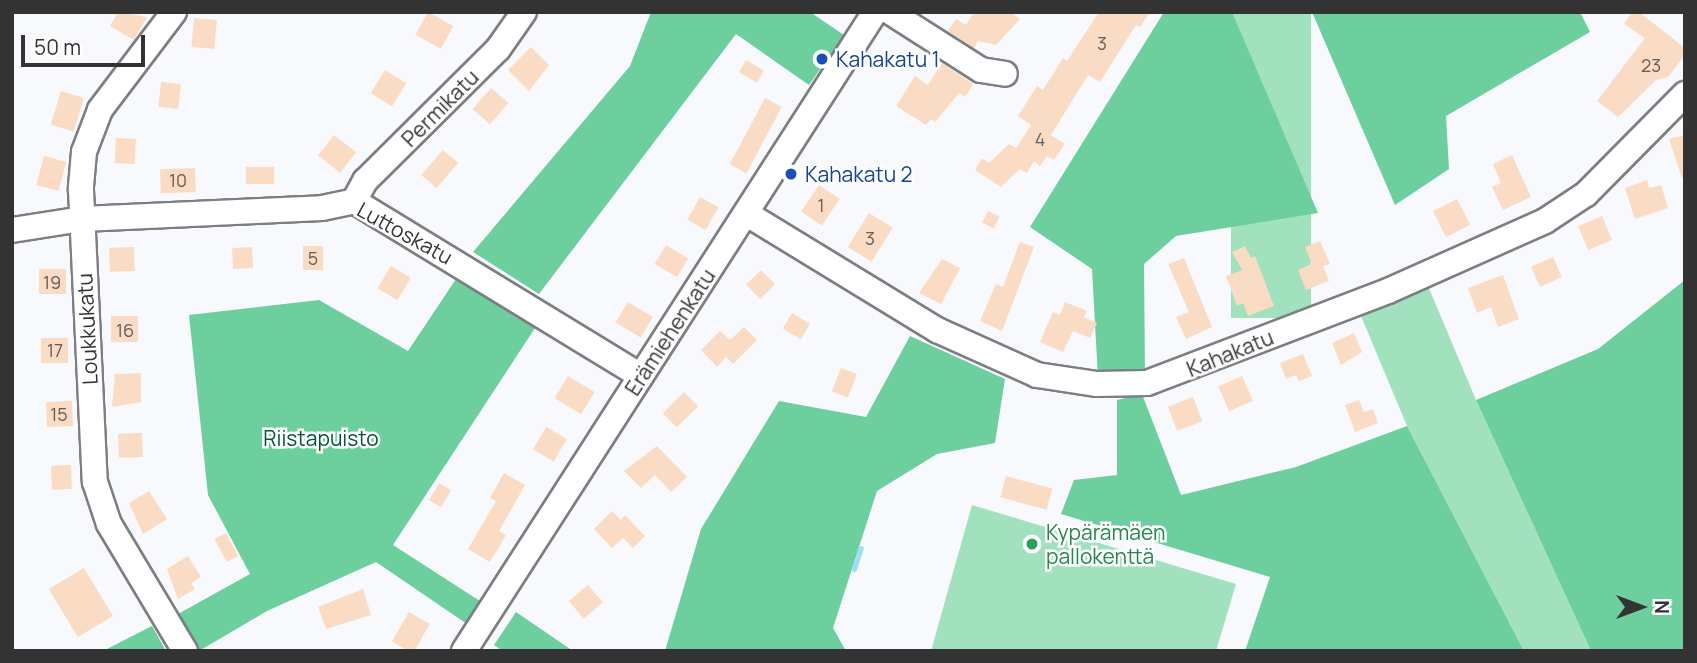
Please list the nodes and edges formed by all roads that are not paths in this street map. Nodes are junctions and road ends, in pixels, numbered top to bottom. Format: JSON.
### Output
{"nodes":[{"id":1,"x":174,"y":12,"type":"edge"},
{"id":2,"x":524,"y":12,"type":"edge"},
{"id":3,"x":876,"y":12,"type":"edge"},
{"id":4,"x":890,"y":12,"type":"edge"},
{"id":5,"x":1005,"y":74,"type":"dead end"},
{"id":6,"x":1685,"y":94,"type":"edge"},
{"id":7,"x":354,"y":201,"type":"junction"},
{"id":8,"x":747,"y":214,"type":"junction"},
{"id":9,"x":82,"y":219,"type":"junction"},
{"id":10,"x":12,"y":230,"type":"edge"},
{"id":11,"x":641,"y":376,"type":"junction"},
{"id":12,"x":185,"y":651,"type":"edge"},
{"id":13,"x":464,"y":651,"type":"edge"}],
"edges":[{"from":1,"to":9,"type":"street","name":"Loukkukatu"},
{"from":2,"to":7,"type":"street","name":"Permikatu"},
{"from":3,"to":8,"type":"street","name":"Erämiehenkatu"},
{"from":4,"to":5,"type":"street"},
{"from":6,"to":8,"type":"street","name":"Kahakatu"},
{"from":7,"to":9,"type":"street","name":"Luttoskatu"},
{"from":7,"to":11,"type":"street","name":"Luttoskatu"},
{"from":8,"to":11,"type":"street","name":"Erämiehenkatu"},
{"from":9,"to":10,"type":"street","name":"Luttoskatu"},
{"from":9,"to":12,"type":"street","name":"Loukkukatu"},
{"from":11,"to":13,"type":"street","name":"Erämiehenkatu"}]}
